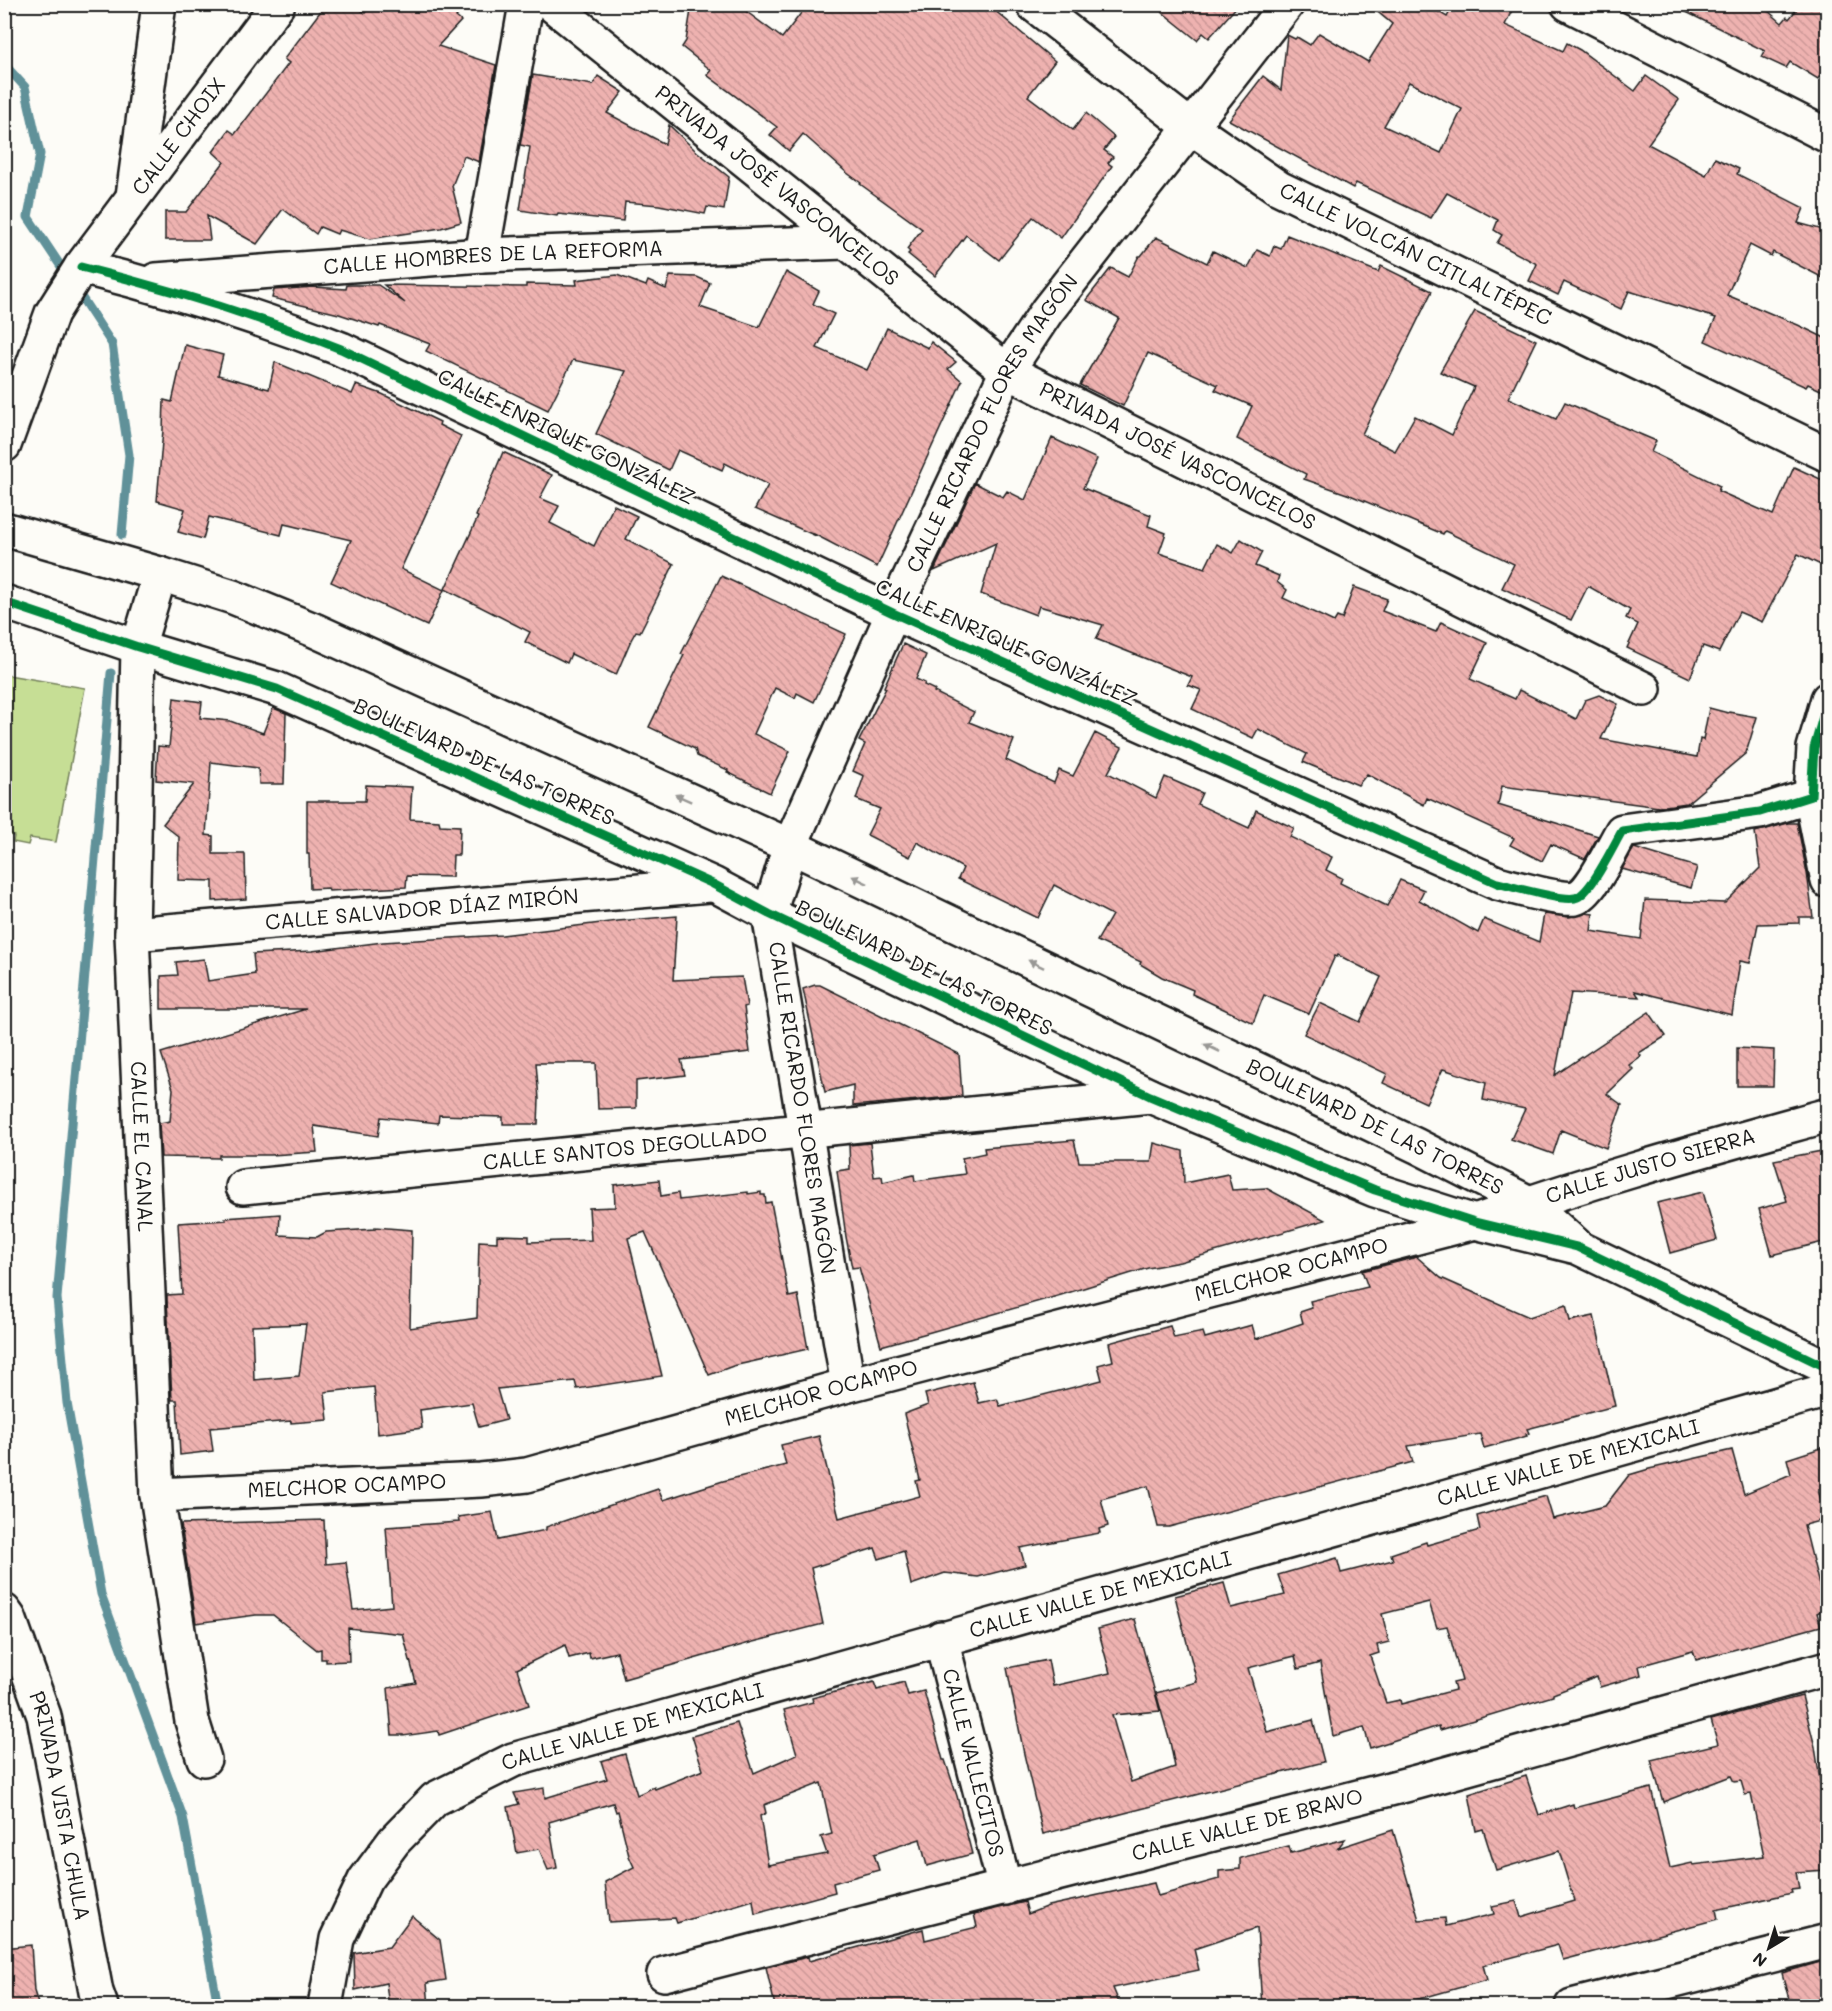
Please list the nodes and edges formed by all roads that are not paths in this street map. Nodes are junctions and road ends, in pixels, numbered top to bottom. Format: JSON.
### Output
{"nodes":[{"id":1,"x":159,"y":4,"type":"edge"},
{"id":2,"x":278,"y":4,"type":"edge"},
{"id":3,"x":526,"y":4,"type":"edge"},
{"id":4,"x":551,"y":4,"type":"edge"},
{"id":5,"x":1033,"y":4,"type":"edge"},
{"id":6,"x":1287,"y":4,"type":"edge"},
{"id":7,"x":1568,"y":4,"type":"edge"},
{"id":8,"x":1192,"y":128,"type":"junction"},
{"id":9,"x":1827,"y":136,"type":"edge"},
{"id":10,"x":132,"y":199,"type":"junction"},
{"id":11,"x":846,"y":242,"type":"junction"},
{"id":12,"x":482,"y":255,"type":"junction"},
{"id":13,"x":81,"y":267,"type":"junction"},
{"id":14,"x":139,"y":282,"type":"junction"},
{"id":15,"x":1007,"y":371,"type":"junction"},
{"id":16,"x":4,"y":445,"type":"edge"},
{"id":17,"x":1827,"y":455,"type":"edge"},
{"id":18,"x":4,"y":529,"type":"edge"},
{"id":19,"x":160,"y":574,"type":"junction"},
{"id":20,"x":4,"y":602,"type":"edge"},
{"id":21,"x":892,"y":613,"type":"junction"},
{"id":22,"x":138,"y":647,"type":"junction"},
{"id":23,"x":1644,"y":689,"type":"dead end"},
{"id":24,"x":1827,"y":699,"type":"edge"},
{"id":25,"x":1811,"y":796,"type":"junction"},
{"id":26,"x":790,"y":846,"type":"junction"},
{"id":27,"x":1827,"y":881,"type":"edge"},
{"id":28,"x":713,"y":884,"type":"junction"},
{"id":29,"x":769,"y":914,"type":"junction"},
{"id":30,"x":132,"y":934,"type":"junction"},
{"id":31,"x":1150,"y":1096,"type":"junction"},
{"id":32,"x":1827,"y":1115,"type":"edge"},
{"id":33,"x":806,"y":1131,"type":"junction"},
{"id":34,"x":243,"y":1187,"type":"dead end"},
{"id":35,"x":1529,"y":1203,"type":"junction"},
{"id":36,"x":1475,"y":1222,"type":"junction"},
{"id":37,"x":1577,"y":1247,"type":"junction"},
{"id":38,"x":1827,"y":1368,"type":"edge"},
{"id":39,"x":848,"y":1384,"type":"junction"},
{"id":40,"x":1827,"y":1390,"type":"edge"},
{"id":41,"x":157,"y":1495,"type":"junction"},
{"id":42,"x":4,"y":1611,"type":"edge"},
{"id":43,"x":941,"y":1638,"type":"junction"},
{"id":44,"x":1827,"y":1668,"type":"edge"},
{"id":45,"x":204,"y":1759,"type":"dead end"},
{"id":46,"x":1005,"y":1888,"type":"junction"},
{"id":47,"x":1827,"y":1941,"type":"edge"},
{"id":48,"x":664,"y":1974,"type":"dead end"},
{"id":49,"x":101,"y":2007,"type":"edge"},
{"id":50,"x":325,"y":2007,"type":"edge"},
{"id":51,"x":1572,"y":2007,"type":"edge"}],
"edges":[{"from":1,"to":10,"type":"street"},
{"from":2,"to":10,"type":"street","name":"CALLE CHOIX"},
{"from":3,"to":12,"type":"street"},
{"from":4,"to":11,"type":"street","name":"PRIVADA JOSÉ VASCONCELOS"},
{"from":5,"to":8,"type":"street","name":"CALLE VOLCÁN CITLALTÉPEC"},
{"from":6,"to":8,"type":"street","name":"CALLE RICARDO FLORES MAGÓN"},
{"from":7,"to":9,"type":"street"},
{"from":8,"to":15,"type":"street","name":"CALLE RICARDO FLORES MAGÓN"},
{"from":8,"to":17,"type":"street","name":"CALLE VOLCÁN CITLALTÉPEC"},
{"from":10,"to":13,"type":"street","name":"CALLE CHOIX"},
{"from":11,"to":12,"type":"street","name":"CALLE HOMBRES DE LA REFORMA"},
{"from":11,"to":15,"type":"street","name":"PRIVADA JOSÉ VASCONCELOS"},
{"from":12,"to":14,"type":"street","name":"CALLE HOMBRES DE LA REFORMA"},
{"from":13,"to":14,"type":"street","name":"CALLE ENRIQUE GONZÁLEZ"},
{"from":13,"to":16,"type":"street"},
{"from":14,"to":21,"type":"street","name":"CALLE ENRIQUE GONZÁLEZ"},
{"from":15,"to":21,"type":"street","name":"CALLE RICARDO FLORES MAGÓN"},
{"from":15,"to":23,"type":"street","name":"PRIVADA JOSÉ VASCONCELOS"},
{"from":18,"to":19,"type":"street","name":"BOULEVARD DE LAS TORRES"},
{"from":19,"to":22,"type":"street","name":"CALLE EL CANAL"},
{"from":26,"to":19,"type":"street","name":"BOULEVARD DE LAS TORRES","one_way":true},
{"from":20,"to":22,"type":"street","name":"BOULEVARD DE LAS TORRES"},
{"from":21,"to":25,"type":"street","name":"CALLE ENRIQUE GONZÁLEZ"},
{"from":21,"to":26,"type":"street","name":"CALLE RICARDO FLORES MAGÓN"},
{"from":22,"to":28,"type":"street","name":"BOULEVARD DE LAS TORRES"},
{"from":22,"to":30,"type":"street","name":"CALLE EL CANAL"},
{"from":24,"to":25,"type":"street"},
{"from":25,"to":27,"type":"street"},
{"from":26,"to":29,"type":"street","name":"CALLE RICARDO FLORES MAGÓN"},
{"from":35,"to":26,"type":"street","name":"BOULEVARD DE LAS TORRES","one_way":true},
{"from":28,"to":29,"type":"street","name":"BOULEVARD DE LAS TORRES"},
{"from":28,"to":30,"type":"street","name":"CALLE SALVADOR DÍAZ MIRÓN"},
{"from":29,"to":31,"type":"street","name":"BOULEVARD DE LAS TORRES"},
{"from":29,"to":33,"type":"street","name":"CALLE RICARDO FLORES MAGÓN"},
{"from":30,"to":41,"type":"street","name":"CALLE EL CANAL"},
{"from":31,"to":33,"type":"street","name":"CALLE SANTOS DEGOLLADO"},
{"from":31,"to":36,"type":"street","name":"BOULEVARD DE LAS TORRES"},
{"from":32,"to":35,"type":"street","name":"CALLE JUSTO SIERRA"},
{"from":33,"to":34,"type":"street","name":"CALLE SANTOS DEGOLLADO"},
{"from":33,"to":39,"type":"street","name":"CALLE RICARDO FLORES MAGÓN"},
{"from":35,"to":36,"type":"street","name":"CALLE JUSTO SIERRA"},
{"from":35,"to":37,"type":"street","name":"BOULEVARD DE LAS TORRES"},
{"from":36,"to":37,"type":"street","name":"BOULEVARD DE LAS TORRES"},
{"from":36,"to":39,"type":"street","name":"MELCHOR OCAMPO"},
{"from":37,"to":38,"type":"street","name":"BOULEVARD DE LAS TORRES"},
{"from":39,"to":41,"type":"street","name":"MELCHOR OCAMPO"},
{"from":40,"to":43,"type":"street","name":"CALLE VALLE DE MEXICALI"},
{"from":41,"to":45,"type":"street","name":"CALLE EL CANAL"},
{"from":42,"to":49,"type":"street","name":"PRIVADA VISTA CHULA"},
{"from":43,"to":46,"type":"street","name":"CALLE VALLECITOS"},
{"from":43,"to":50,"type":"street","name":"CALLE VALLE DE MEXICALI"},
{"from":44,"to":46,"type":"street","name":"CALLE VALLE DE BRAVO"},
{"from":46,"to":48,"type":"street","name":"CALLE VALLE DE BRAVO"},
{"from":47,"to":51,"type":"street"}]}
